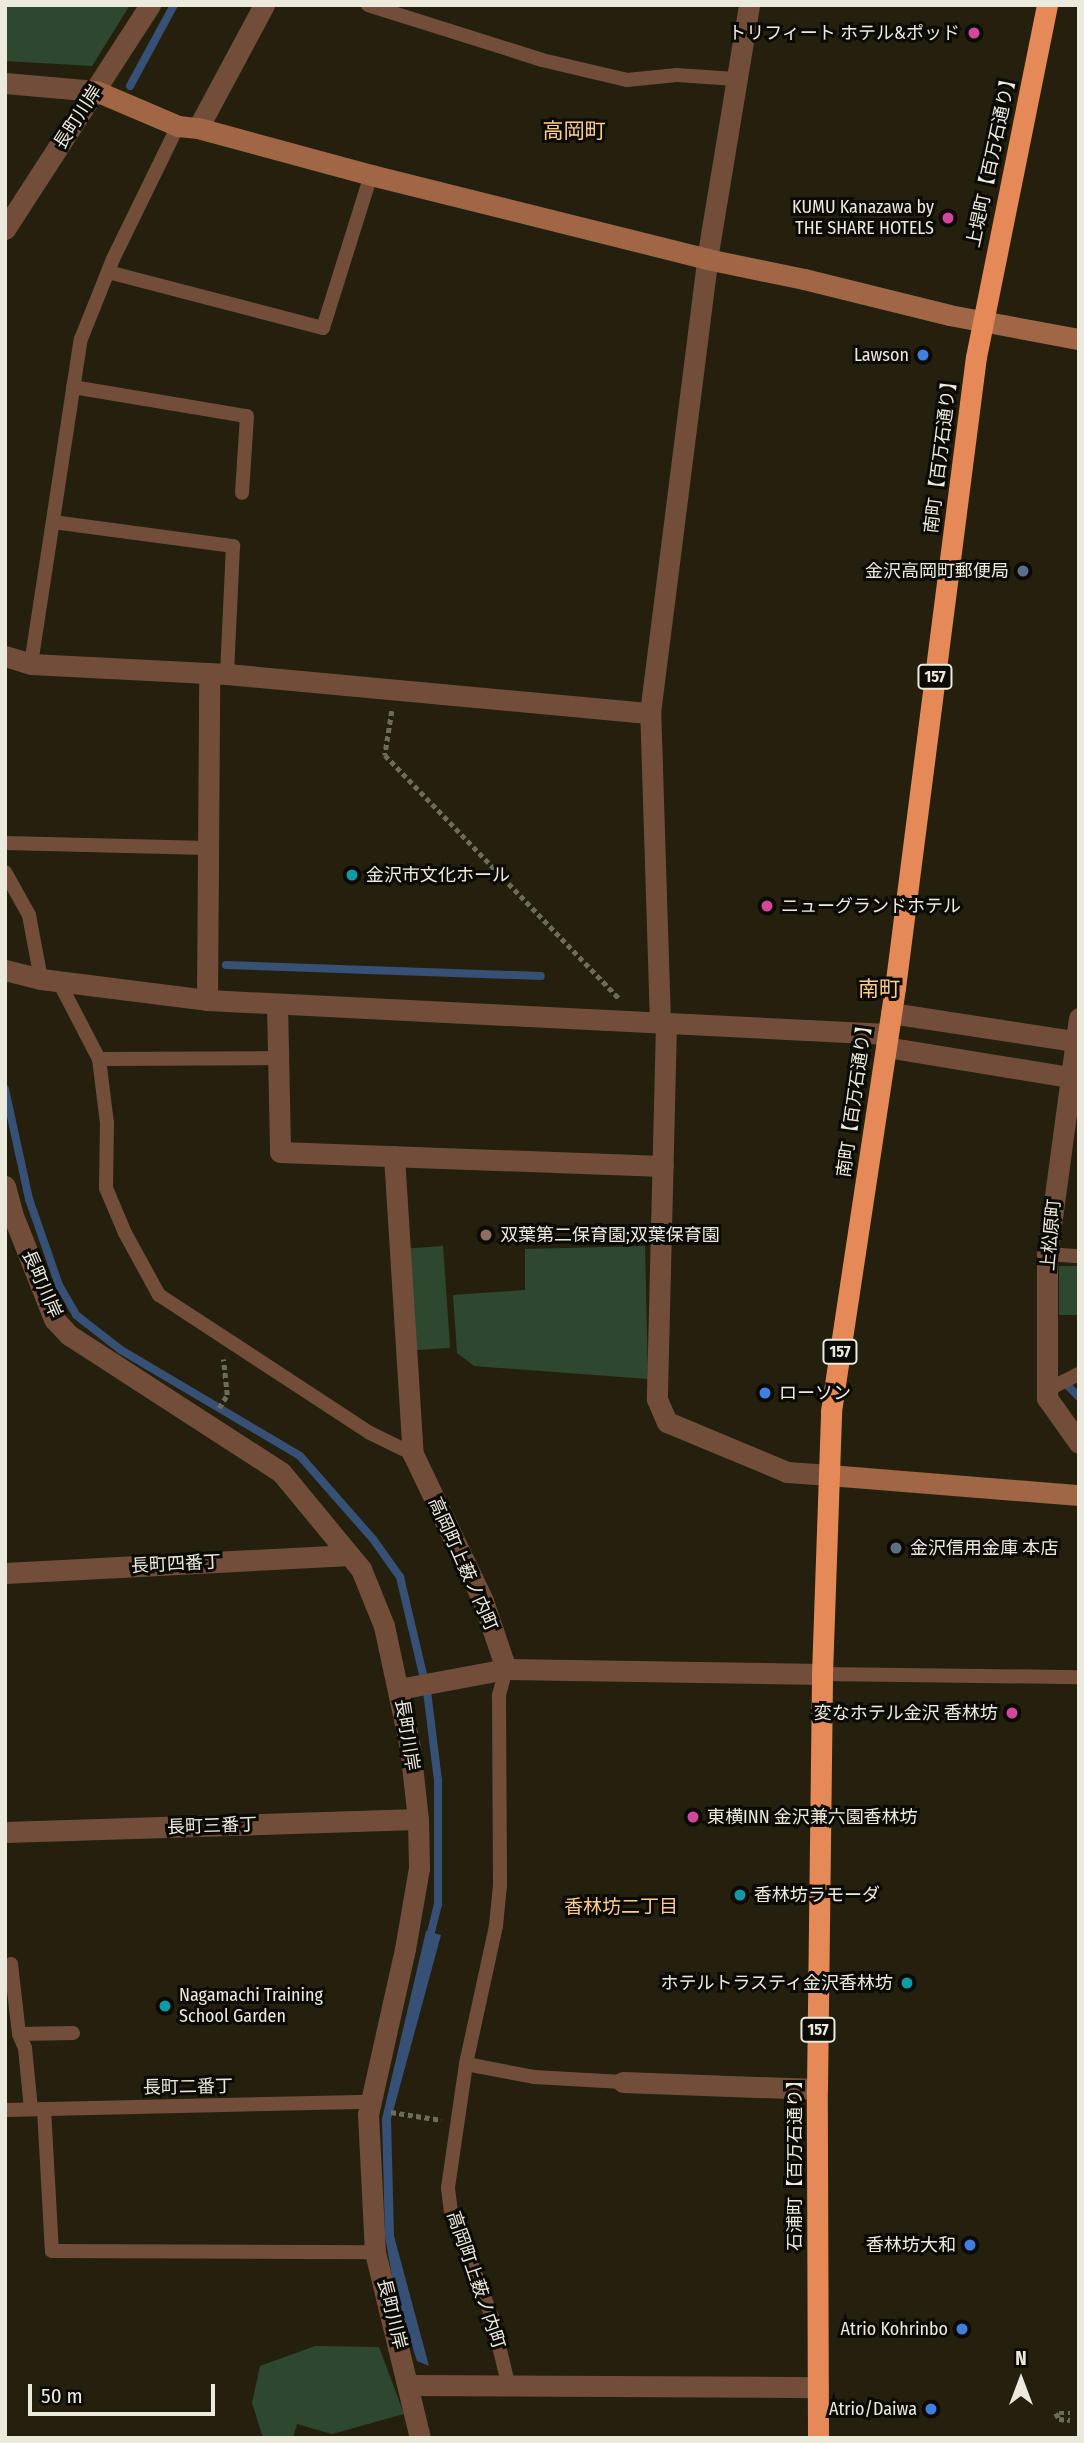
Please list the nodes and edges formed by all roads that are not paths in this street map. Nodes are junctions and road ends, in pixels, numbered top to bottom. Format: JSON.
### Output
{"nodes":[{"id":1,"x":150,"y":5,"type":"edge"},
{"id":2,"x":264,"y":5,"type":"edge"},
{"id":3,"x":368,"y":5,"type":"edge"},
{"id":4,"x":749,"y":5,"type":"edge"},
{"id":5,"x":1047,"y":5,"type":"edge"},
{"id":6,"x":735,"y":79,"type":"junction"},
{"id":7,"x":5,"y":83,"type":"edge"},
{"id":8,"x":96,"y":91,"type":"junction"},
{"id":9,"x":188,"y":127,"type":"junction"},
{"id":10,"x":372,"y":175,"type":"junction"},
{"id":11,"x":5,"y":229,"type":"edge"},
{"id":12,"x":707,"y":259,"type":"junction"},
{"id":13,"x":107,"y":272,"type":"junction"},
{"id":14,"x":982,"y":321,"type":"junction"},
{"id":15,"x":1079,"y":340,"type":"edge"},
{"id":16,"x":73,"y":387,"type":"junction"},
{"id":17,"x":242,"y":493,"type":"dead end"},
{"id":18,"x":53,"y":522,"type":"junction"},
{"id":19,"x":5,"y":656,"type":"edge"},
{"id":20,"x":31,"y":664,"type":"junction"},
{"id":21,"x":218,"y":674,"type":"junction"},
{"id":22,"x":650,"y":713,"type":"junction"},
{"id":23,"x":5,"y":843,"type":"edge"},
{"id":24,"x":208,"y":848,"type":"junction"},
{"id":25,"x":5,"y":872,"type":"edge"},
{"id":26,"x":5,"y":970,"type":"edge"},
{"id":27,"x":49,"y":979,"type":"junction"},
{"id":28,"x":207,"y":1000,"type":"junction"},
{"id":29,"x":277,"y":1004,"type":"junction"},
{"id":30,"x":1079,"y":1018,"type":"edge"},
{"id":31,"x":656,"y":1023,"type":"junction"},
{"id":32,"x":888,"y":1031,"type":"junction"},
{"id":33,"x":1075,"y":1041,"type":"junction"},
{"id":34,"x":278,"y":1058,"type":"junction"},
{"id":35,"x":99,"y":1059,"type":"junction"},
{"id":36,"x":1072,"y":1089,"type":"edge"},
{"id":37,"x":394,"y":1156,"type":"junction"},
{"id":38,"x":663,"y":1166,"type":"junction"},
{"id":39,"x":5,"y":1186,"type":"edge"},
{"id":40,"x":8,"y":1213,"type":"edge"},
{"id":41,"x":1047,"y":1254,"type":"junction"},
{"id":42,"x":1079,"y":1256,"type":"edge"},
{"id":43,"x":1079,"y":1374,"type":"edge"},
{"id":44,"x":1047,"y":1390,"type":"junction"},
{"id":45,"x":1079,"y":1443,"type":"edge"},
{"id":46,"x":413,"y":1454,"type":"junction"},
{"id":47,"x":829,"y":1475,"type":"junction"},
{"id":48,"x":1079,"y":1495,"type":"edge"},
{"id":49,"x":346,"y":1555,"type":"junction"},
{"id":50,"x":5,"y":1573,"type":"edge"},
{"id":51,"x":506,"y":1669,"type":"junction"},
{"id":52,"x":822,"y":1674,"type":"junction"},
{"id":53,"x":1079,"y":1676,"type":"edge"},
{"id":54,"x":405,"y":1686,"type":"junction"},
{"id":55,"x":418,"y":1819,"type":"junction"},
{"id":56,"x":5,"y":1832,"type":"edge"},
{"id":57,"x":11,"y":1964,"type":"dead end"},
{"id":58,"x":73,"y":2033,"type":"dead end"},
{"id":59,"x":19,"y":2034,"type":"junction"},
{"id":60,"x":466,"y":2064,"type":"junction"},
{"id":61,"x":623,"y":2082,"type":"joint"},
{"id":62,"x":817,"y":2089,"type":"junction"},
{"id":63,"x":370,"y":2105,"type":"junction"},
{"id":64,"x":38,"y":2109,"type":"junction"},
{"id":65,"x":5,"y":2110,"type":"edge"},
{"id":66,"x":376,"y":2252,"type":"junction"},
{"id":67,"x":508,"y":2383,"type":"junction"},
{"id":68,"x":422,"y":2385,"type":"junction"},
{"id":69,"x":818,"y":2387,"type":"junction"},
{"id":70,"x":421,"y":2438,"type":"edge"},
{"id":71,"x":818,"y":2438,"type":"edge"}],
"edges":[{"from":1,"to":8,"type":"street","name":"長町川岸"},
{"from":2,"to":9,"type":"street"},
{"from":3,"to":6,"type":"lane"},
{"from":4,"to":6,"type":"street"},
{"from":5,"to":14,"type":"highway","name":"上堤町【百万石通り】","number":"157"},
{"from":6,"to":12,"type":"street"},
{"from":7,"to":8,"type":"street"},
{"from":8,"to":9,"type":"street"},
{"from":8,"to":11,"type":"street","name":"長町川岸"},
{"from":9,"to":10,"type":"street"},
{"from":9,"to":13,"type":"lane"},
{"from":10,"to":12,"type":"street"},
{"from":10,"to":13,"type":"lane"},
{"from":12,"to":14,"type":"street"},
{"from":12,"to":22,"type":"street"},
{"from":13,"to":16,"type":"lane"},
{"from":14,"to":15,"type":"street"},
{"from":14,"to":32,"type":"highway","name":"南町【百万石通り】","number":"157"},
{"from":16,"to":17,"type":"lane"},
{"from":16,"to":18,"type":"lane"},
{"from":18,"to":20,"type":"lane"},
{"from":18,"to":21,"type":"lane"},
{"from":19,"to":20,"type":"street"},
{"from":20,"to":21,"type":"street"},
{"from":21,"to":22,"type":"street"},
{"from":21,"to":24,"type":"street"},
{"from":22,"to":31,"type":"street"},
{"from":23,"to":24,"type":"lane"},
{"from":24,"to":28,"type":"street"},
{"from":25,"to":27,"type":"lane"},
{"from":26,"to":27,"type":"street"},
{"from":27,"to":28,"type":"street"},
{"from":27,"to":35,"type":"lane"},
{"from":28,"to":29,"type":"street"},
{"from":29,"to":31,"type":"street"},
{"from":29,"to":34,"type":"street"},
{"from":30,"to":33,"type":"street","name":"上松原町"},
{"from":31,"to":32,"type":"street"},
{"from":31,"to":38,"type":"street"},
{"from":32,"to":33,"type":"street"},
{"from":32,"to":36,"type":"street"},
{"from":32,"to":47,"type":"highway","name":"南町【百万石通り】","number":"157"},
{"from":33,"to":36,"type":"street","name":"上松原町"},
{"from":34,"to":35,"type":"lane"},
{"from":34,"to":37,"type":"street"},
{"from":35,"to":46,"type":"lane"},
{"from":36,"to":41,"type":"street","name":"上松原町"},
{"from":37,"to":38,"type":"street"},
{"from":37,"to":46,"type":"street"},
{"from":38,"to":47,"type":"street"},
{"from":39,"to":40,"type":"street","name":"長町川岸"},
{"from":40,"to":49,"type":"street","name":"長町川岸"},
{"from":41,"to":42,"type":"lane"},
{"from":41,"to":44,"type":"street","name":"上松原町"},
{"from":43,"to":44,"type":"lane"},
{"from":44,"to":45,"type":"street","name":"上松原町"},
{"from":46,"to":51,"type":"street","name":"高岡町上薮ノ内町"},
{"from":47,"to":48,"type":"street"},
{"from":47,"to":52,"type":"highway","name":"南町【百万石通り】","number":"157"},
{"from":49,"to":50,"type":"street","name":"長町四番丁"},
{"from":49,"to":54,"type":"street","name":"長町川岸"},
{"from":51,"to":52,"type":"street"},
{"from":51,"to":54,"type":"street"},
{"from":51,"to":60,"type":"lane","name":"高岡町上薮ノ内町"},
{"from":52,"to":53,"type":"lane"},
{"from":52,"to":62,"type":"highway","name":"石浦町【百万石通り】","number":"157"},
{"from":54,"to":55,"type":"street","name":"長町川岸"},
{"from":55,"to":56,"type":"street","name":"長町三番丁"},
{"from":55,"to":63,"type":"street","name":"長町川岸"},
{"from":57,"to":59,"type":"lane"},
{"from":58,"to":59,"type":"lane"},
{"from":59,"to":64,"type":"lane"},
{"from":60,"to":61,"type":"lane"},
{"from":60,"to":67,"type":"lane","name":"高岡町上薮ノ内町"},
{"from":61,"to":62,"type":"street"},
{"from":62,"to":69,"type":"highway","name":"石浦町【百万石通り】","number":"157"},
{"from":63,"to":64,"type":"lane","name":"長町二番丁"},
{"from":63,"to":66,"type":"street","name":"長町川岸"},
{"from":64,"to":65,"type":"lane","name":"長町二番丁"},
{"from":64,"to":66,"type":"lane"},
{"from":66,"to":68,"type":"street","name":"長町川岸"},
{"from":67,"to":68,"type":"street"},
{"from":67,"to":69,"type":"street"},
{"from":68,"to":70,"type":"street","name":"長町川岸"},
{"from":69,"to":71,"type":"highway","name":"石浦町【百万石通り】","number":"157"}]}
